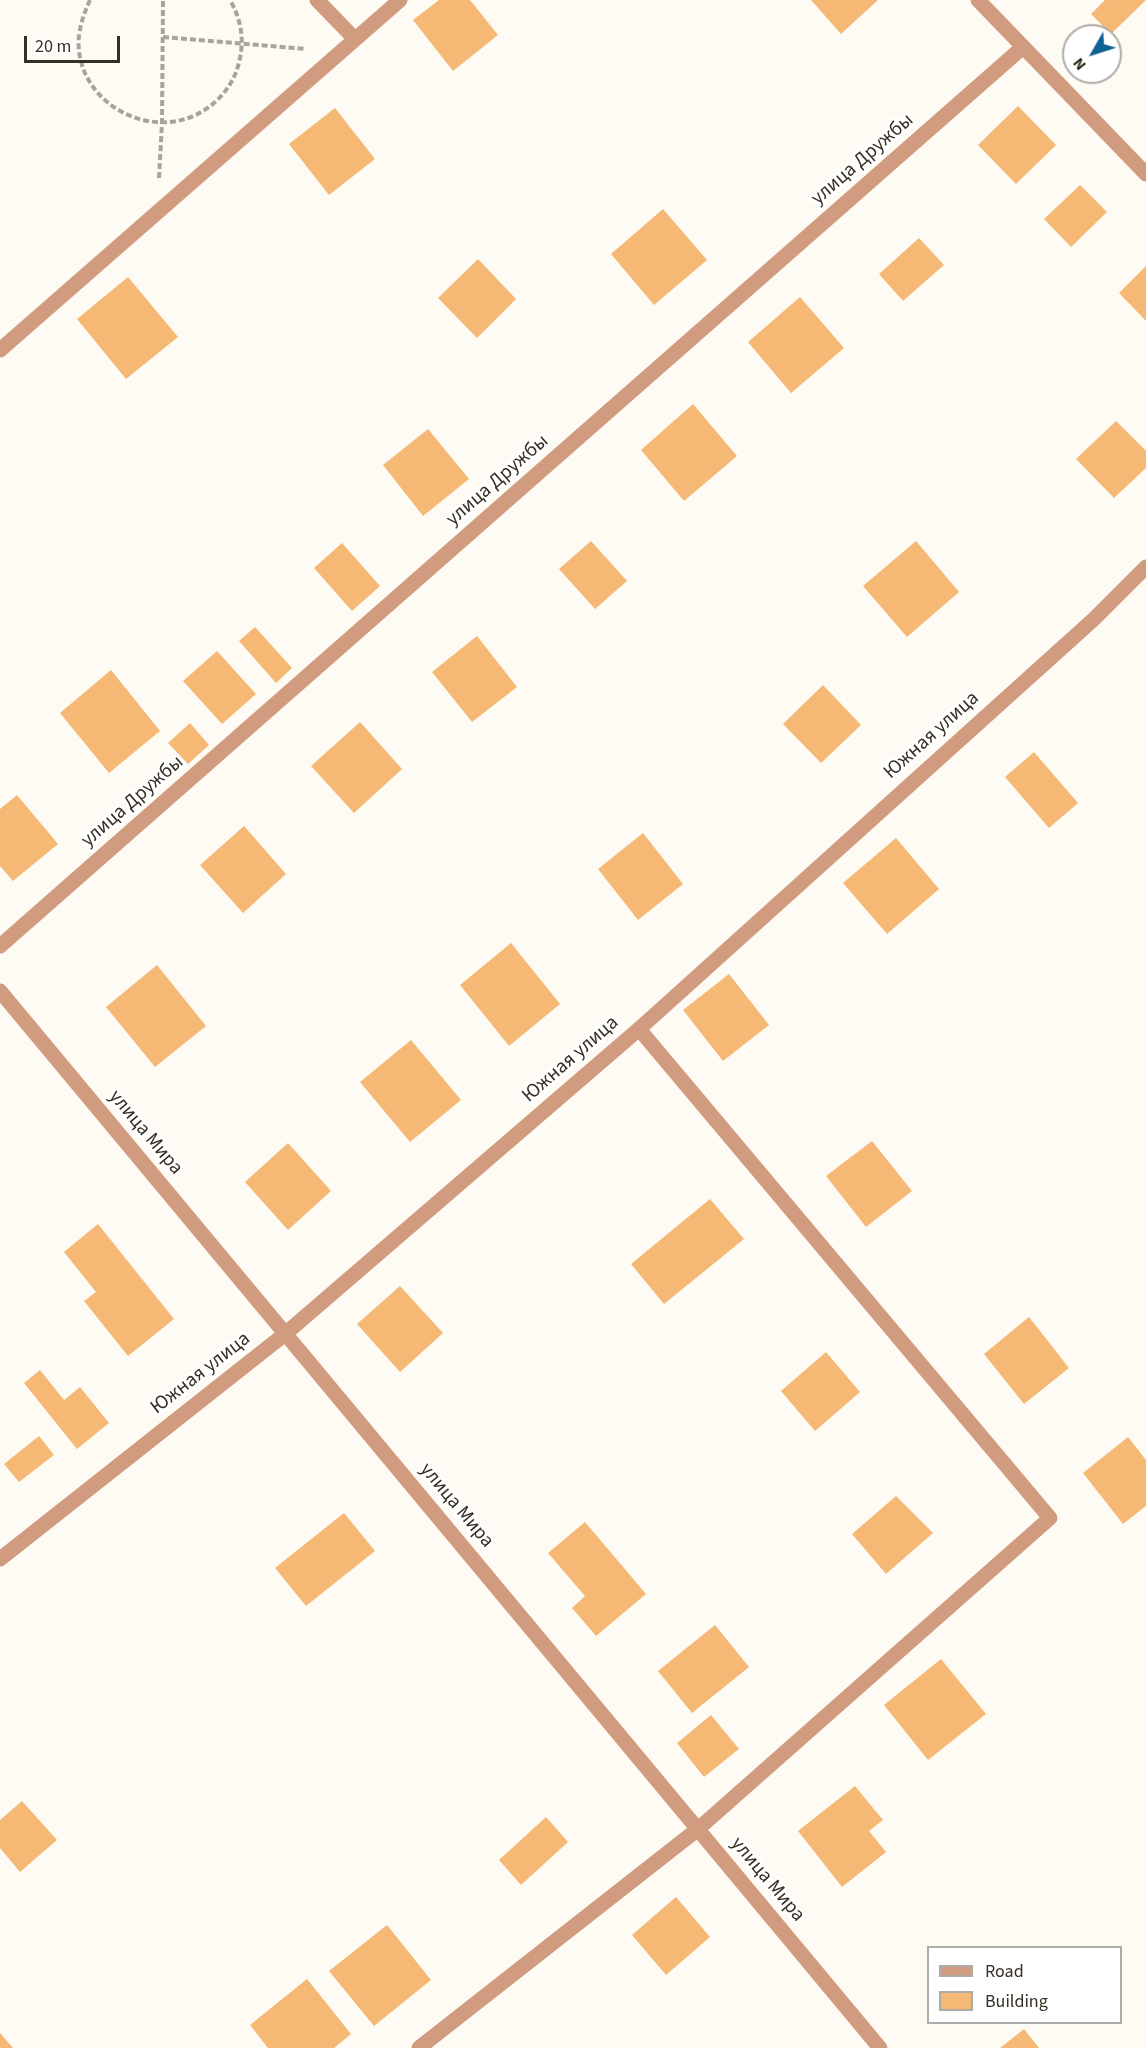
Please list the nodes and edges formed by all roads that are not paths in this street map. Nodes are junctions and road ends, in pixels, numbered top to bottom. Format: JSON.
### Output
{"nodes":[{"id":1,"x":316,"y":0,"type":"edge"},
{"id":2,"x":400,"y":0,"type":"edge"},
{"id":3,"x":978,"y":0,"type":"edge"},
{"id":4,"x":355,"y":39,"type":"junction"},
{"id":5,"x":1023,"y":48,"type":"junction"},
{"id":6,"x":1146,"y":174,"type":"edge"},
{"id":7,"x":0,"y":350,"type":"edge"},
{"id":8,"x":1146,"y":567,"type":"edge"},
{"id":9,"x":0,"y":946,"type":"edge"},
{"id":10,"x":0,"y":991,"type":"edge"},
{"id":11,"x":639,"y":1029,"type":"junction"},
{"id":12,"x":285,"y":1334,"type":"junction"},
{"id":13,"x":0,"y":1558,"type":"edge"},
{"id":14,"x":698,"y":1829,"type":"junction"},
{"id":15,"x":419,"y":2048,"type":"edge"},
{"id":16,"x":880,"y":2048,"type":"edge"}],
"edges":[{"from":1,"to":4,"type":"street"},
{"from":2,"to":4,"type":"street"},
{"from":3,"to":5,"type":"street"},
{"from":4,"to":7,"type":"street"},
{"from":5,"to":6,"type":"street"},
{"from":5,"to":9,"type":"street","name":"улица Дружбы"},
{"from":8,"to":11,"type":"street","name":"Южная улица"},
{"from":10,"to":12,"type":"street","name":"улица Мира"},
{"from":11,"to":12,"type":"street","name":"Южная улица"},
{"from":11,"to":14,"type":"street"},
{"from":12,"to":13,"type":"street","name":"Южная улица"},
{"from":12,"to":14,"type":"street","name":"улица Мира"},
{"from":14,"to":15,"type":"street"},
{"from":14,"to":16,"type":"street","name":"улица Мира"}]}
